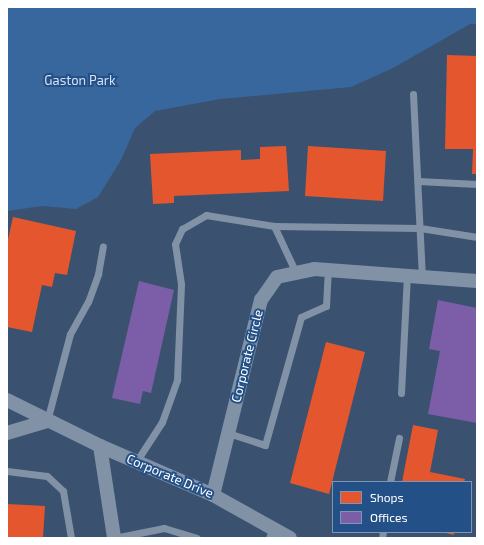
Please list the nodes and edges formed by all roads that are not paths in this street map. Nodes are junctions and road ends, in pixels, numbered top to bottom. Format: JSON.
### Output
{"nodes":[{"id":1,"x":413,"y":94,"type":"dead end"},
{"id":2,"x":418,"y":180,"type":"junction"},
{"id":3,"x":477,"y":184,"type":"edge"},
{"id":4,"x":274,"y":226,"type":"junction"},
{"id":5,"x":420,"y":228,"type":"junction"},
{"id":6,"x":477,"y":237,"type":"edge"},
{"id":7,"x":103,"y":246,"type":"dead end"},
{"id":8,"x":328,"y":270,"type":"junction"},
{"id":9,"x":296,"y":272,"type":"junction"},
{"id":10,"x":407,"y":276,"type":"junction"},
{"id":11,"x":422,"y":277,"type":"junction"},
{"id":12,"x":477,"y":281,"type":"edge"},
{"id":13,"x":401,"y":392,"type":"dead end"},
{"id":14,"x":7,"y":400,"type":"edge"},
{"id":15,"x":47,"y":421,"type":"junction"},
{"id":16,"x":7,"y":432,"type":"edge"},
{"id":17,"x":228,"y":433,"type":"junction"},
{"id":18,"x":398,"y":438,"type":"dead end"},
{"id":19,"x":100,"y":446,"type":"junction"},
{"id":20,"x":136,"y":462,"type":"junction"},
{"id":21,"x":7,"y":471,"type":"edge"},
{"id":22,"x":390,"y":481,"type":"edge"},
{"id":23,"x":213,"y":494,"type":"junction"},
{"id":24,"x":271,"y":532,"type":"edge"},
{"id":25,"x":71,"y":538,"type":"edge"},
{"id":26,"x":114,"y":538,"type":"edge"},
{"id":27,"x":196,"y":538,"type":"edge"},
{"id":28,"x":290,"y":538,"type":"edge"}],
"edges":[{"from":1,"to":2,"type":"lane"},
{"from":2,"to":3,"type":"lane"},
{"from":2,"to":5,"type":"lane"},
{"from":4,"to":5,"type":"lane"},
{"from":4,"to":9,"type":"lane"},
{"from":4,"to":20,"type":"lane"},
{"from":5,"to":6,"type":"lane"},
{"from":5,"to":11,"type":"lane"},
{"from":7,"to":15,"type":"lane"},
{"from":8,"to":9,"type":"street","name":"Corporate Circle"},
{"from":8,"to":10,"type":"street","name":"Corporate Circle"},
{"from":8,"to":17,"type":"lane"},
{"from":9,"to":17,"type":"street","name":"Corporate Circle"},
{"from":10,"to":11,"type":"street","name":"Corporate Circle"},
{"from":10,"to":13,"type":"lane"},
{"from":11,"to":12,"type":"street","name":"Corporate Circle"},
{"from":14,"to":15,"type":"street","name":"Corporate Drive"},
{"from":15,"to":16,"type":"street"},
{"from":15,"to":19,"type":"street","name":"Corporate Drive"},
{"from":17,"to":23,"type":"street","name":"Corporate Circle"},
{"from":18,"to":22,"type":"lane"},
{"from":19,"to":20,"type":"street","name":"Corporate Drive"},
{"from":19,"to":26,"type":"street"},
{"from":20,"to":23,"type":"street","name":"Corporate Drive"},
{"from":21,"to":25,"type":"lane"},
{"from":23,"to":24,"type":"street","name":"Corporate Drive"},
{"from":24,"to":28,"type":"street","name":"Corporate Drive"},
{"from":26,"to":27,"type":"lane"}]}
